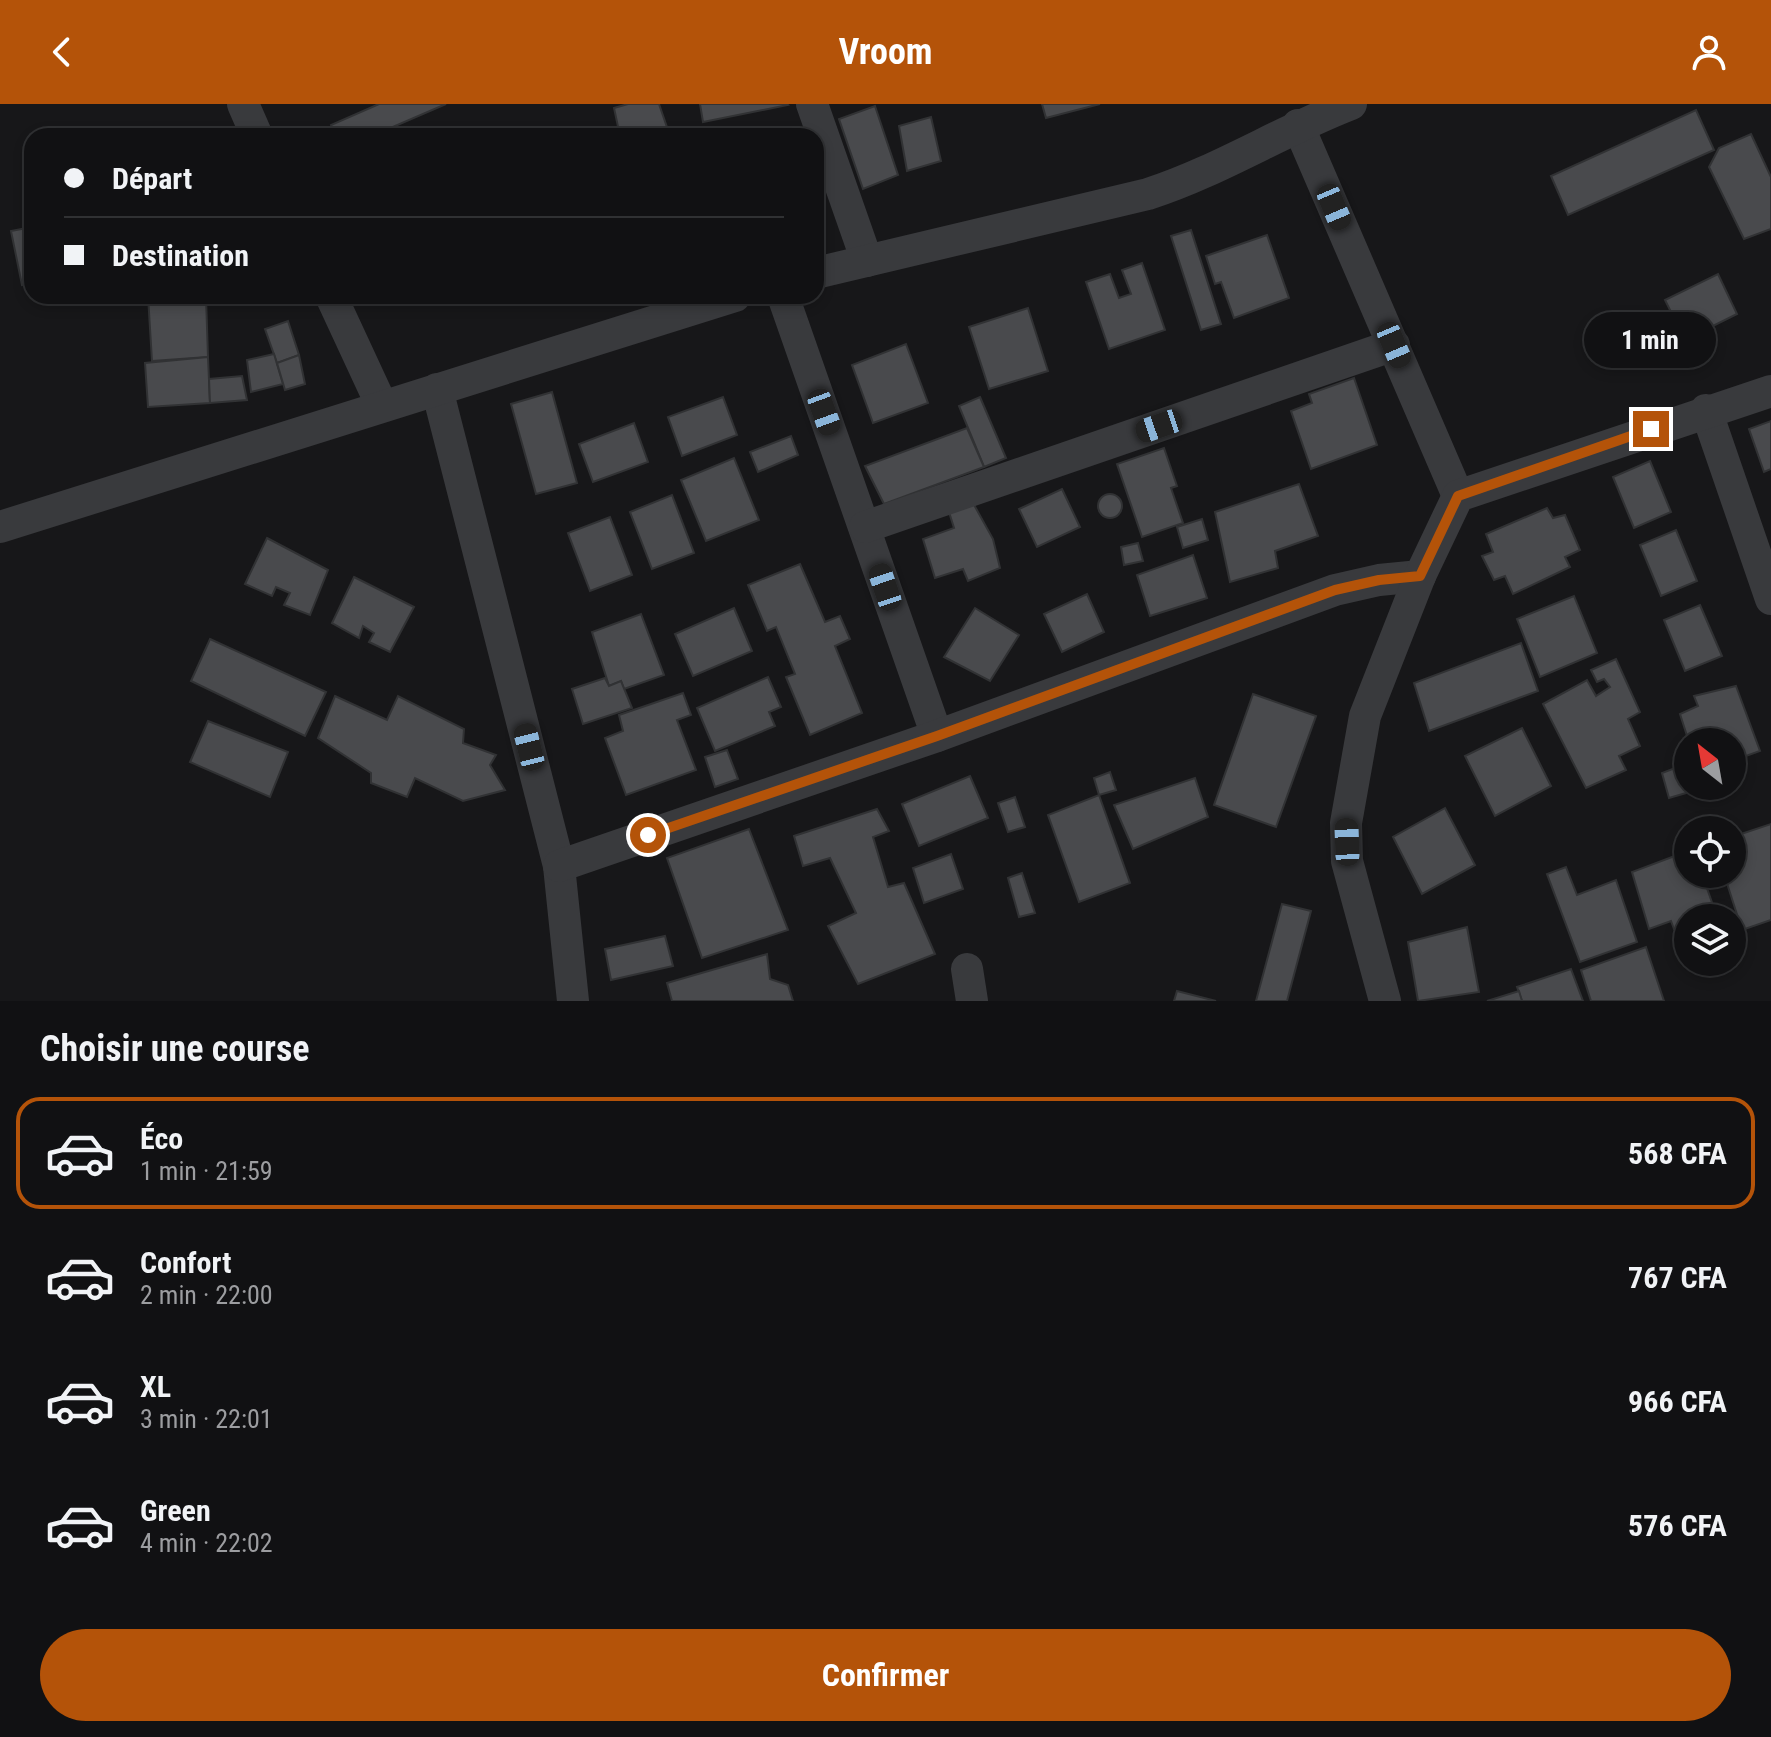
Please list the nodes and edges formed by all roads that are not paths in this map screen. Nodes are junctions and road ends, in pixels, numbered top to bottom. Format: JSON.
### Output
{"nodes":[{"id":1,"x":243,"y":104,"type":"edge"},
{"id":2,"x":812,"y":104,"type":"edge"},
{"id":3,"x":1351,"y":104,"type":"edge"},
{"id":4,"x":1298,"y":125,"type":"junction"},
{"id":5,"x":254,"y":128,"type":"edge"},
{"id":6,"x":820,"y":128,"type":"edge"},
{"id":7,"x":824,"y":138,"type":"edge"},
{"id":8,"x":867,"y":261,"type":"junction"},
{"id":9,"x":824,"y":271,"type":"edge"},
{"id":10,"x":335,"y":304,"type":"edge"},
{"id":11,"x":709,"y":304,"type":"edge"},
{"id":12,"x":786,"y":304,"type":"edge"},
{"id":13,"x":1394,"y":345,"type":"junction"},
{"id":14,"x":437,"y":389,"type":"junction"},
{"id":15,"x":1771,"y":391,"type":"edge"},
{"id":16,"x":382,"y":406,"type":"junction"},
{"id":17,"x":1706,"y":410,"type":"junction"},
{"id":18,"x":1458,"y":496,"type":"junction"},
{"id":19,"x":0,"y":527,"type":"edge"},
{"id":20,"x":865,"y":527,"type":"junction"},
{"id":21,"x":1420,"y":576,"type":"junction"},
{"id":22,"x":1771,"y":599,"type":"edge"},
{"id":23,"x":937,"y":736,"type":"junction"},
{"id":24,"x":559,"y":866,"type":"junction"},
{"id":25,"x":967,"y":969,"type":"dead end"},
{"id":26,"x":573,"y":1001,"type":"edge"},
{"id":27,"x":972,"y":1001,"type":"edge"},
{"id":28,"x":1385,"y":1001,"type":"edge"}],
"edges":[{"from":1,"to":5,"type":"street"},
{"from":2,"to":6,"type":"street"},
{"from":3,"to":4,"type":"street"},
{"from":4,"to":8,"type":"street"},
{"from":4,"to":13,"type":"street"},
{"from":7,"to":8,"type":"street"},
{"from":8,"to":9,"type":"street"},
{"from":10,"to":16,"type":"street"},
{"from":11,"to":14,"type":"street"},
{"from":12,"to":20,"type":"street"},
{"from":13,"to":18,"type":"street"},
{"from":13,"to":20,"type":"street"},
{"from":14,"to":16,"type":"street"},
{"from":14,"to":24,"type":"street"},
{"from":15,"to":17,"type":"street"},
{"from":16,"to":19,"type":"street"},
{"from":17,"to":18,"type":"street"},
{"from":17,"to":22,"type":"street"},
{"from":18,"to":21,"type":"street"},
{"from":20,"to":23,"type":"street"},
{"from":21,"to":23,"type":"street"},
{"from":21,"to":28,"type":"street"},
{"from":23,"to":24,"type":"street"},
{"from":24,"to":26,"type":"street"},
{"from":25,"to":27,"type":"street"}]}
